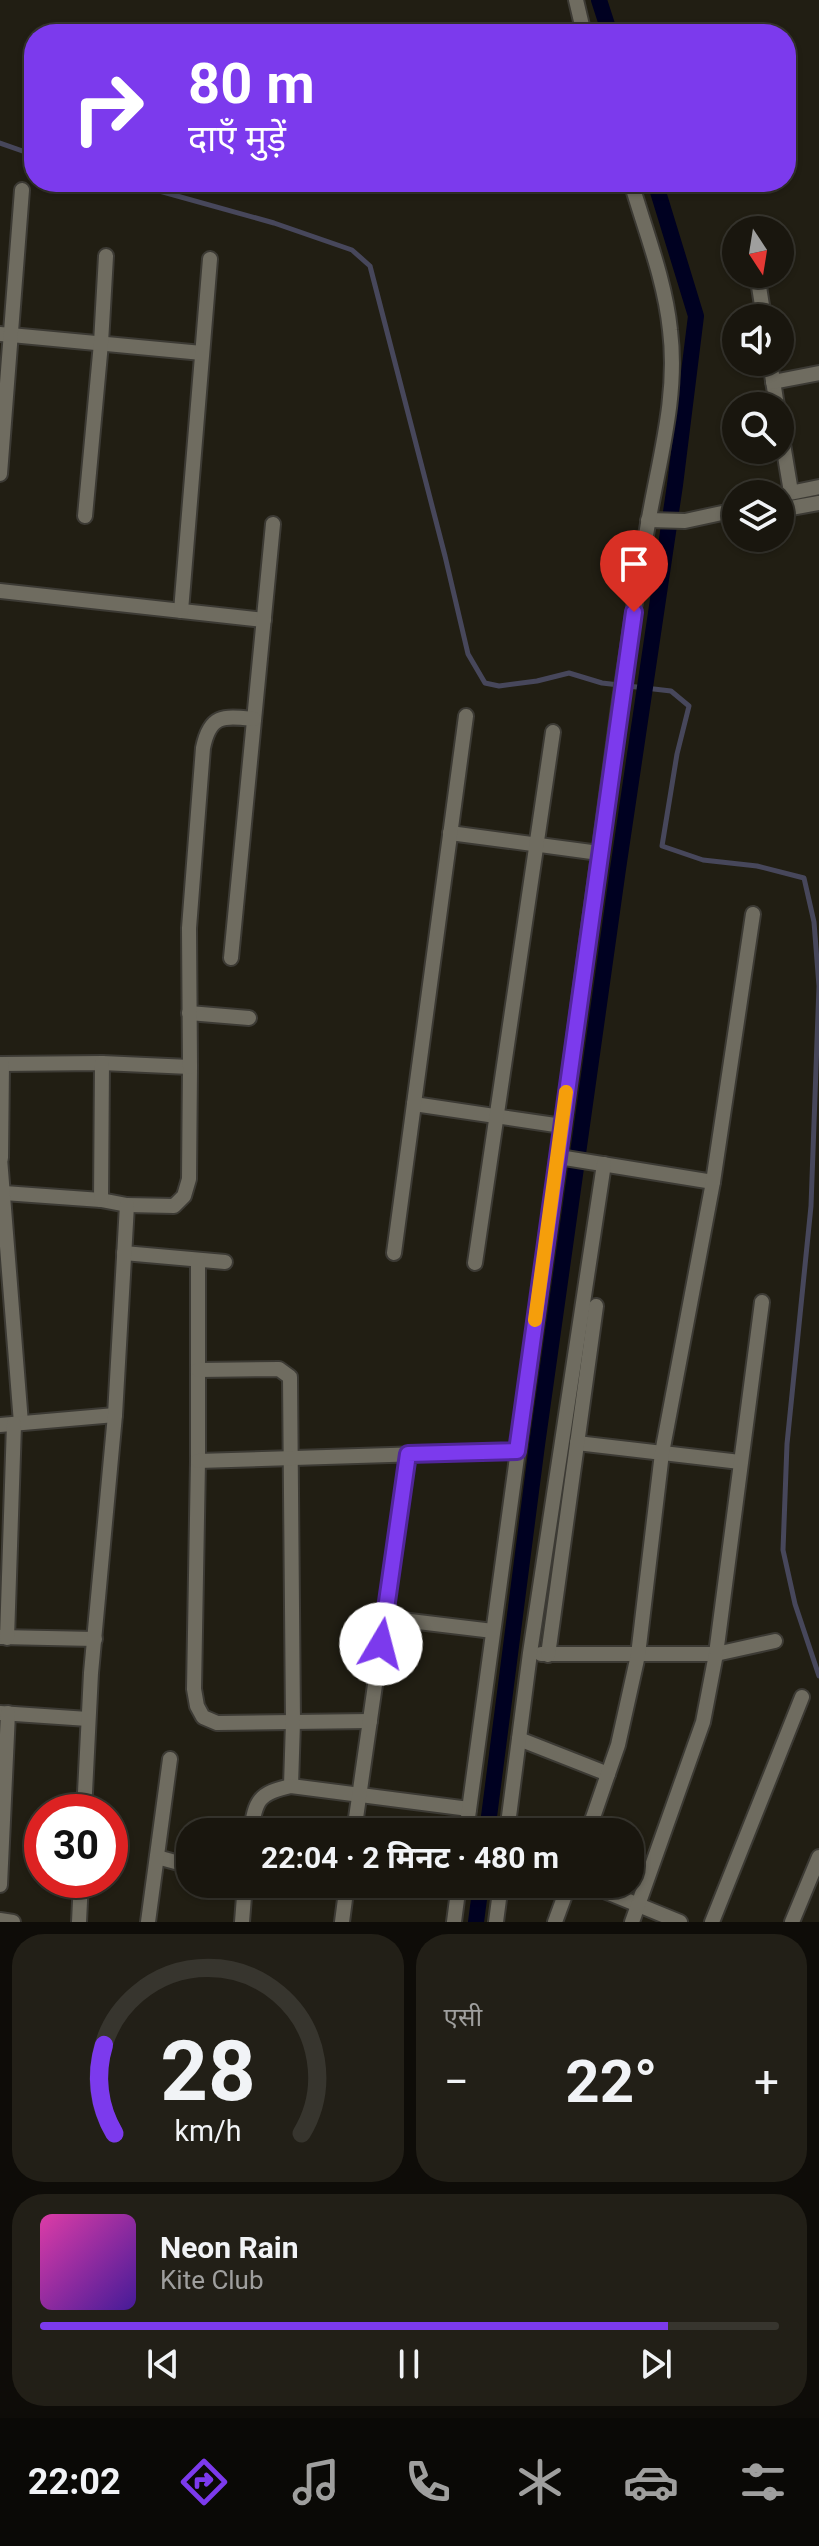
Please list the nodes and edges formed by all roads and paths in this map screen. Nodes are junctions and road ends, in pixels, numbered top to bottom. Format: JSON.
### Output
{"nodes":[{"id":1,"x":576,"y":0,"type":"edge"},
{"id":2,"x":582,"y":24,"type":"edge"},
{"id":3,"x":22,"y":190,"type":"dead end"},
{"id":4,"x":634,"y":192,"type":"edge"},
{"id":5,"x":106,"y":256,"type":"dead end"},
{"id":6,"x":210,"y":259,"type":"dead end"},
{"id":7,"x":5,"y":334,"type":"edge"},
{"id":8,"x":101,"y":343,"type":"junction"},
{"id":9,"x":202,"y":353,"type":"junction"},
{"id":10,"x":819,"y":373,"type":"edge"},
{"id":11,"x":772,"y":376,"type":"edge"},
{"id":12,"x":773,"y":382,"type":"junction"},
{"id":13,"x":775,"y":392,"type":"edge"},
{"id":14,"x":0,"y":474,"type":"edge"},
{"id":15,"x":819,"y":487,"type":"edge"},
{"id":16,"x":794,"y":492,"type":"edge"},
{"id":17,"x":819,"y":503,"type":"edge"},
{"id":18,"x":794,"y":507,"type":"edge"},
{"id":19,"x":722,"y":513,"type":"edge"},
{"id":20,"x":85,"y":516,"type":"dead end"},
{"id":21,"x":653,"y":520,"type":"junction"},
{"id":22,"x":273,"y":524,"type":"dead end"},
{"id":23,"x":0,"y":591,"type":"edge"},
{"id":24,"x":181,"y":611,"type":"junction"},
{"id":25,"x":264,"y":620,"type":"junction"},
{"id":26,"x":466,"y":716,"type":"dead end"},
{"id":27,"x":254,"y":719,"type":"junction"},
{"id":28,"x":553,"y":732,"type":"dead end"},
{"id":29,"x":450,"y":833,"type":"junction"},
{"id":30,"x":537,"y":845,"type":"junction"},
{"id":31,"x":599,"y":853,"type":"junction"},
{"id":32,"x":753,"y":914,"type":"dead end"},
{"id":33,"x":231,"y":958,"type":"dead end"},
{"id":34,"x":189,"y":1013,"type":"junction"},
{"id":35,"x":249,"y":1018,"type":"dead end"},
{"id":36,"x":102,"y":1063,"type":"junction"},
{"id":37,"x":1,"y":1064,"type":"edge"},
{"id":38,"x":190,"y":1067,"type":"junction"},
{"id":39,"x":414,"y":1104,"type":"junction"},
{"id":40,"x":497,"y":1116,"type":"junction"},
{"id":41,"x":562,"y":1126,"type":"junction"},
{"id":42,"x":1,"y":1158,"type":"edge"},
{"id":43,"x":564,"y":1158,"type":"junction"},
{"id":44,"x":599,"y":1163,"type":"junction"},
{"id":45,"x":713,"y":1182,"type":"junction"},
{"id":46,"x":4,"y":1193,"type":"junction"},
{"id":47,"x":101,"y":1200,"type":"junction"},
{"id":48,"x":127,"y":1205,"type":"junction"},
{"id":49,"x":124,"y":1253,"type":"junction"},
{"id":50,"x":394,"y":1253,"type":"dead end"},
{"id":51,"x":198,"y":1260,"type":"junction"},
{"id":52,"x":225,"y":1262,"type":"dead end"},
{"id":53,"x":475,"y":1263,"type":"dead end"},
{"id":54,"x":762,"y":1302,"type":"dead end"},
{"id":55,"x":596,"y":1306,"type":"dead end"},
{"id":56,"x":198,"y":1370,"type":"junction"},
{"id":57,"x":115,"y":1415,"type":"junction"},
{"id":58,"x":12,"y":1424,"type":"edge"},
{"id":59,"x":577,"y":1443,"type":"junction"},
{"id":60,"x":517,"y":1451,"type":"junction"},
{"id":61,"x":662,"y":1453,"type":"junction"},
{"id":62,"x":408,"y":1454,"type":"junction"},
{"id":63,"x":292,"y":1458,"type":"junction"},
{"id":64,"x":198,"y":1461,"type":"junction"},
{"id":65,"x":740,"y":1462,"type":"junction"},
{"id":66,"x":385,"y":1618,"type":"junction"},
{"id":67,"x":493,"y":1631,"type":"junction"},
{"id":68,"x":3,"y":1638,"type":"edge"},
{"id":69,"x":95,"y":1639,"type":"junction"},
{"id":70,"x":775,"y":1641,"type":"dead end"},
{"id":71,"x":530,"y":1653,"type":"junction"},
{"id":72,"x":716,"y":1654,"type":"junction"},
{"id":73,"x":548,"y":1655,"type":"junction"},
{"id":74,"x":638,"y":1655,"type":"junction"},
{"id":75,"x":802,"y":1697,"type":"dead end"},
{"id":76,"x":4,"y":1713,"type":"edge"},
{"id":77,"x":88,"y":1719,"type":"junction"},
{"id":78,"x":370,"y":1721,"type":"junction"},
{"id":79,"x":293,"y":1722,"type":"junction"},
{"id":80,"x":519,"y":1739,"type":"junction"},
{"id":81,"x":170,"y":1759,"type":"dead end"},
{"id":82,"x":608,"y":1774,"type":"junction"},
{"id":83,"x":291,"y":1786,"type":"junction"},
{"id":84,"x":85,"y":1794,"type":"edge"},
{"id":85,"x":359,"y":1795,"type":"junction"},
{"id":86,"x":469,"y":1809,"type":"junction"},
{"id":87,"x":253,"y":1818,"type":"edge"},
{"id":88,"x":356,"y":1818,"type":"edge"},
{"id":89,"x":468,"y":1818,"type":"edge"},
{"id":90,"x":509,"y":1818,"type":"edge"},
{"id":91,"x":593,"y":1818,"type":"edge"},
{"id":92,"x":157,"y":1857,"type":"junction"},
{"id":93,"x":819,"y":1857,"type":"edge"},
{"id":94,"x":176,"y":1862,"type":"edge"},
{"id":95,"x":0,"y":1885,"type":"edge"},
{"id":96,"x":80,"y":1898,"type":"edge"},
{"id":97,"x":244,"y":1898,"type":"edge"},
{"id":98,"x":345,"y":1898,"type":"edge"},
{"id":99,"x":457,"y":1898,"type":"edge"},
{"id":100,"x":499,"y":1898,"type":"edge"},
{"id":101,"x":564,"y":1898,"type":"edge"},
{"id":102,"x":622,"y":1898,"type":"edge"},
{"id":103,"x":639,"y":1905,"type":"junction"},
{"id":104,"x":0,"y":1920,"type":"edge"},
{"id":105,"x":13,"y":1922,"type":"edge"},
{"id":106,"x":79,"y":1922,"type":"edge"},
{"id":107,"x":148,"y":1922,"type":"edge"},
{"id":108,"x":242,"y":1922,"type":"edge"},
{"id":109,"x":342,"y":1922,"type":"edge"},
{"id":110,"x":454,"y":1922,"type":"edge"},
{"id":111,"x":496,"y":1922,"type":"edge"},
{"id":112,"x":555,"y":1922,"type":"edge"},
{"id":113,"x":632,"y":1922,"type":"edge"},
{"id":114,"x":680,"y":1922,"type":"edge"},
{"id":115,"x":712,"y":1922,"type":"edge"},
{"id":116,"x":792,"y":1922,"type":"edge"}],
"edges":[{"from":1,"to":2,"type":"street"},
{"from":3,"to":7,"type":"street"},
{"from":4,"to":21,"type":"street"},
{"from":5,"to":8,"type":"street"},
{"from":6,"to":9,"type":"street"},
{"from":7,"to":8,"type":"street"},
{"from":7,"to":14,"type":"street"},
{"from":8,"to":9,"type":"street"},
{"from":8,"to":20,"type":"street"},
{"from":9,"to":24,"type":"street"},
{"from":10,"to":12,"type":"street"},
{"from":11,"to":12,"type":"street"},
{"from":12,"to":13,"type":"street"},
{"from":15,"to":16,"type":"street"},
{"from":17,"to":18,"type":"street"},
{"from":19,"to":21,"type":"street"},
{"from":21,"to":31,"type":"street"},
{"from":22,"to":25,"type":"street"},
{"from":23,"to":24,"type":"street"},
{"from":24,"to":25,"type":"street"},
{"from":25,"to":27,"type":"street"},
{"from":26,"to":29,"type":"street"},
{"from":27,"to":33,"type":"street"},
{"from":27,"to":34,"type":"street"},
{"from":28,"to":30,"type":"street"},
{"from":29,"to":30,"type":"street"},
{"from":29,"to":39,"type":"street"},
{"from":30,"to":31,"type":"street"},
{"from":30,"to":40,"type":"street"},
{"from":31,"to":41,"type":"street"},
{"from":32,"to":45,"type":"street"},
{"from":34,"to":35,"type":"street"},
{"from":34,"to":38,"type":"street"},
{"from":36,"to":37,"type":"street"},
{"from":36,"to":38,"type":"street"},
{"from":36,"to":47,"type":"street"},
{"from":37,"to":42,"type":"street"},
{"from":38,"to":48,"type":"street"},
{"from":39,"to":40,"type":"street"},
{"from":39,"to":50,"type":"street"},
{"from":40,"to":41,"type":"street"},
{"from":40,"to":53,"type":"street"},
{"from":41,"to":43,"type":"street"},
{"from":42,"to":46,"type":"street"},
{"from":43,"to":44,"type":"street"},
{"from":43,"to":60,"type":"street"},
{"from":44,"to":45,"type":"street"},
{"from":44,"to":71,"type":"street"},
{"from":45,"to":61,"type":"street"},
{"from":46,"to":47,"type":"street"},
{"from":46,"to":58,"type":"street"},
{"from":47,"to":48,"type":"street"},
{"from":48,"to":49,"type":"street"},
{"from":49,"to":51,"type":"street"},
{"from":49,"to":57,"type":"street"},
{"from":51,"to":52,"type":"street"},
{"from":51,"to":56,"type":"street"},
{"from":54,"to":65,"type":"street"},
{"from":55,"to":59,"type":"street"},
{"from":56,"to":63,"type":"street"},
{"from":56,"to":64,"type":"street"},
{"from":57,"to":58,"type":"street"},
{"from":57,"to":69,"type":"street"},
{"from":58,"to":68,"type":"street"},
{"from":59,"to":61,"type":"street"},
{"from":59,"to":73,"type":"street"},
{"from":60,"to":62,"type":"street"},
{"from":60,"to":67,"type":"street"},
{"from":61,"to":65,"type":"street"},
{"from":61,"to":74,"type":"street"},
{"from":62,"to":63,"type":"street"},
{"from":62,"to":66,"type":"street"},
{"from":63,"to":64,"type":"street"},
{"from":63,"to":79,"type":"street"},
{"from":64,"to":79,"type":"street"},
{"from":65,"to":72,"type":"street"},
{"from":66,"to":67,"type":"street"},
{"from":66,"to":78,"type":"street"},
{"from":67,"to":86,"type":"street"},
{"from":68,"to":69,"type":"street"},
{"from":69,"to":77,"type":"street"},
{"from":70,"to":72,"type":"street"},
{"from":71,"to":73,"type":"street"},
{"from":71,"to":80,"type":"street"},
{"from":72,"to":74,"type":"street"},
{"from":72,"to":103,"type":"street"},
{"from":73,"to":74,"type":"street"},
{"from":74,"to":82,"type":"street"},
{"from":75,"to":115,"type":"street"},
{"from":76,"to":77,"type":"street"},
{"from":76,"to":95,"type":"street"},
{"from":77,"to":84,"type":"street"},
{"from":78,"to":79,"type":"street"},
{"from":78,"to":85,"type":"street"},
{"from":79,"to":83,"type":"street"},
{"from":80,"to":82,"type":"street"},
{"from":80,"to":90,"type":"street"},
{"from":81,"to":92,"type":"street"},
{"from":82,"to":91,"type":"street"},
{"from":83,"to":85,"type":"street"},
{"from":83,"to":87,"type":"street"},
{"from":85,"to":86,"type":"street"},
{"from":85,"to":88,"type":"street"},
{"from":86,"to":89,"type":"street"},
{"from":92,"to":94,"type":"street"},
{"from":92,"to":107,"type":"street"},
{"from":93,"to":116,"type":"street"},
{"from":96,"to":106,"type":"street"},
{"from":97,"to":108,"type":"street"},
{"from":98,"to":109,"type":"street"},
{"from":99,"to":110,"type":"street"},
{"from":100,"to":111,"type":"street"},
{"from":101,"to":112,"type":"street"},
{"from":102,"to":103,"type":"street"},
{"from":103,"to":113,"type":"street"},
{"from":103,"to":114,"type":"street"},
{"from":104,"to":105,"type":"street"}]}
